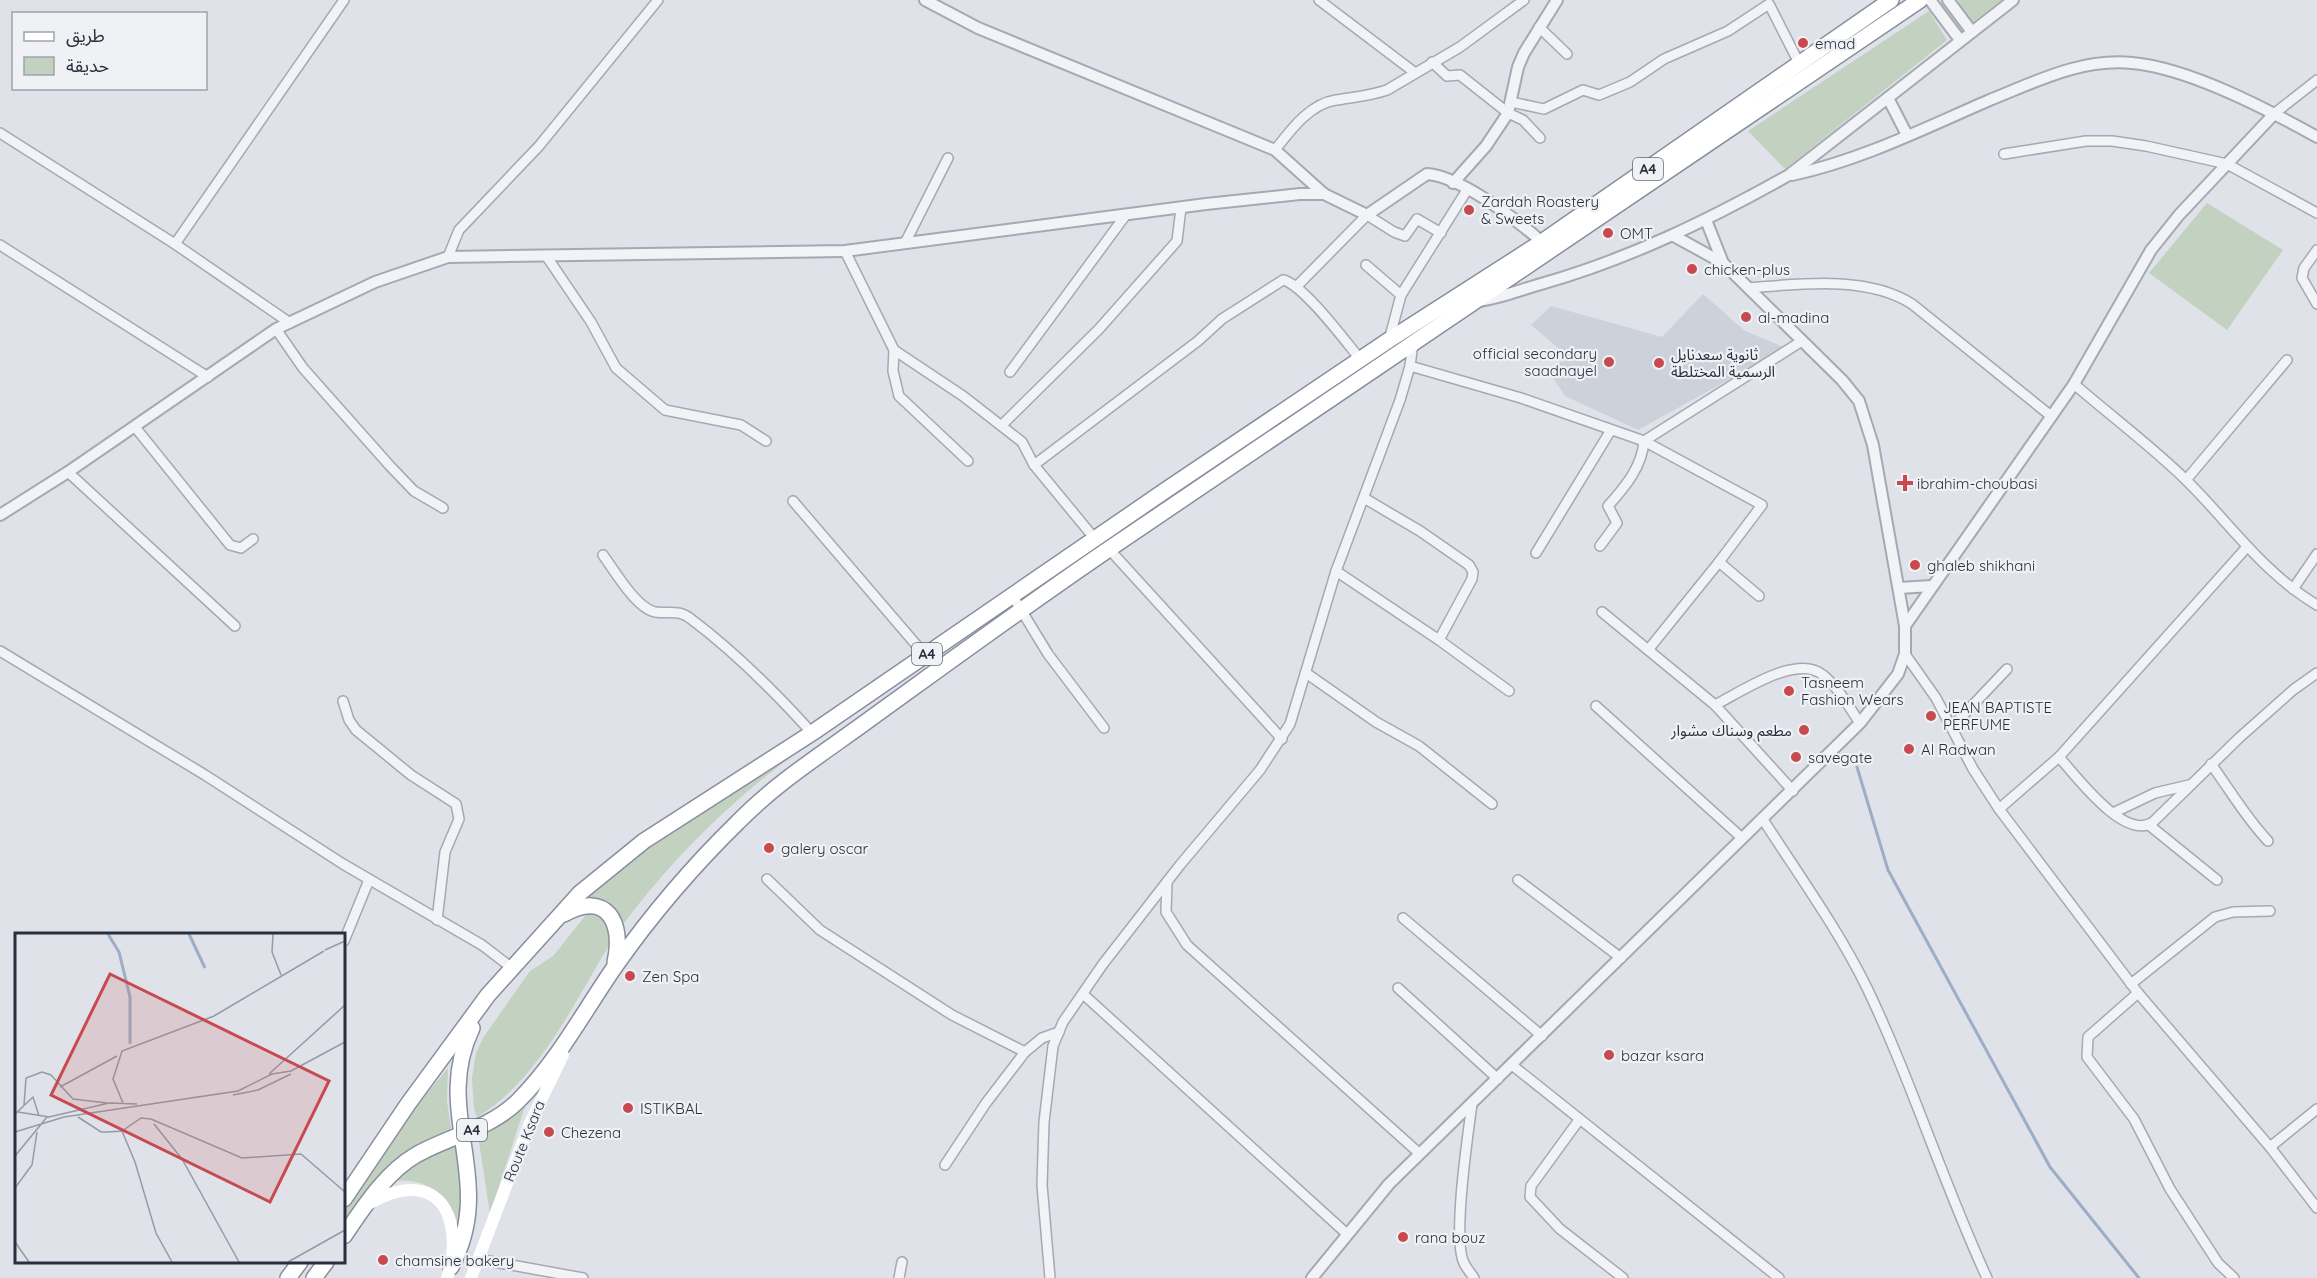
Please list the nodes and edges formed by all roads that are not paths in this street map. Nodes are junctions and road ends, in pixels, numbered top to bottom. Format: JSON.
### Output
{"nodes":[{"id":1,"x":344,"y":0,"type":"edge"},
{"id":2,"x":658,"y":0,"type":"edge"},
{"id":3,"x":925,"y":0,"type":"edge"},
{"id":4,"x":1319,"y":0,"type":"edge"},
{"id":5,"x":1524,"y":0,"type":"edge"},
{"id":6,"x":1557,"y":0,"type":"edge"},
{"id":7,"x":1891,"y":0,"type":"edge"},
{"id":8,"x":1920,"y":0,"type":"edge"},
{"id":9,"x":1930,"y":0,"type":"edge"},
{"id":10,"x":1948,"y":0,"type":"edge"},
{"id":11,"x":2013,"y":0,"type":"edge"},
{"id":12,"x":1772,"y":2,"type":"edge"},
{"id":13,"x":1539,"y":27,"type":"junction"},
{"id":14,"x":1972,"y":32,"type":"junction"},
{"id":15,"x":1960,"y":40,"type":"junction"},
{"id":16,"x":1567,"y":54,"type":"dead end"},
{"id":17,"x":1432,"y":62,"type":"junction"},
{"id":18,"x":1799,"y":63,"type":"junction"},
{"id":19,"x":1414,"y":72,"type":"junction"},
{"id":20,"x":2317,"y":80,"type":"edge"},
{"id":21,"x":1888,"y":98,"type":"junction"},
{"id":22,"x":1509,"y":108,"type":"junction"},
{"id":23,"x":2275,"y":113,"type":"junction"},
{"id":24,"x":0,"y":133,"type":"edge"},
{"id":25,"x":1907,"y":135,"type":"junction"},
{"id":26,"x":2317,"y":137,"type":"edge"},
{"id":27,"x":1540,"y":138,"type":"dead end"},
{"id":28,"x":1275,"y":150,"type":"junction"},
{"id":29,"x":2004,"y":154,"type":"dead end"},
{"id":30,"x":948,"y":158,"type":"dead end"},
{"id":31,"x":2227,"y":164,"type":"junction"},
{"id":32,"x":1789,"y":175,"type":"junction"},
{"id":33,"x":1454,"y":183,"type":"junction"},
{"id":34,"x":1467,"y":190,"type":"junction"},
{"id":35,"x":1324,"y":194,"type":"junction"},
{"id":36,"x":1181,"y":208,"type":"junction"},
{"id":37,"x":2317,"y":213,"type":"edge"},
{"id":38,"x":1367,"y":215,"type":"junction"},
{"id":39,"x":1125,"y":216,"type":"junction"},
{"id":40,"x":1706,"y":220,"type":"junction"},
{"id":41,"x":1441,"y":233,"type":"junction"},
{"id":42,"x":1674,"y":236,"type":"junction"},
{"id":43,"x":1542,"y":242,"type":"junction"},
{"id":44,"x":905,"y":243,"type":"junction"},
{"id":45,"x":0,"y":244,"type":"edge"},
{"id":46,"x":175,"y":244,"type":"junction"},
{"id":47,"x":2317,"y":250,"type":"edge"},
{"id":48,"x":845,"y":251,"type":"junction"},
{"id":49,"x":448,"y":257,"type":"junction"},
{"id":50,"x":547,"y":257,"type":"junction"},
{"id":51,"x":1723,"y":263,"type":"junction"},
{"id":52,"x":1366,"y":265,"type":"dead end"},
{"id":53,"x":1296,"y":287,"type":"junction"},
{"id":54,"x":1748,"y":288,"type":"junction"},
{"id":55,"x":1401,"y":295,"type":"junction"},
{"id":56,"x":1472,"y":302,"type":"junction"},
{"id":57,"x":2317,"y":304,"type":"edge"},
{"id":58,"x":290,"y":323,"type":"junction"},
{"id":59,"x":276,"y":329,"type":"junction"},
{"id":60,"x":1401,"y":338,"type":"junction"},
{"id":61,"x":1802,"y":341,"type":"junction"},
{"id":62,"x":894,"y":350,"type":"junction"},
{"id":63,"x":1360,"y":359,"type":"junction"},
{"id":64,"x":2287,"y":360,"type":"dead end"},
{"id":65,"x":1410,"y":366,"type":"junction"},
{"id":66,"x":1010,"y":372,"type":"dead end"},
{"id":67,"x":208,"y":377,"type":"junction"},
{"id":68,"x":2074,"y":384,"type":"junction"},
{"id":69,"x":2051,"y":416,"type":"junction"},
{"id":70,"x":1002,"y":425,"type":"junction"},
{"id":71,"x":135,"y":426,"type":"junction"},
{"id":72,"x":1611,"y":430,"type":"junction"},
{"id":73,"x":766,"y":441,"type":"dead end"},
{"id":74,"x":1644,"y":441,"type":"junction"},
{"id":75,"x":968,"y":461,"type":"dead end"},
{"id":76,"x":1034,"y":465,"type":"junction"},
{"id":77,"x":68,"y":472,"type":"junction"},
{"id":78,"x":2186,"y":480,"type":"junction"},
{"id":79,"x":1364,"y":498,"type":"junction"},
{"id":80,"x":793,"y":501,"type":"dead end"},
{"id":81,"x":443,"y":508,"type":"dead end"},
{"id":82,"x":0,"y":515,"type":"edge"},
{"id":83,"x":254,"y":539,"type":"dead end"},
{"id":84,"x":1095,"y":539,"type":"junction"},
{"id":85,"x":1600,"y":546,"type":"dead end"},
{"id":86,"x":2247,"y":547,"type":"junction"},
{"id":87,"x":1109,"y":549,"type":"junction"},
{"id":88,"x":1536,"y":553,"type":"dead end"},
{"id":89,"x":2317,"y":554,"type":"edge"},
{"id":90,"x":603,"y":555,"type":"dead end"},
{"id":91,"x":1719,"y":562,"type":"junction"},
{"id":92,"x":1336,"y":571,"type":"junction"},
{"id":93,"x":1932,"y":586,"type":"junction"},
{"id":94,"x":1899,"y":588,"type":"junction"},
{"id":95,"x":2293,"y":589,"type":"junction"},
{"id":96,"x":1012,"y":595,"type":"junction"},
{"id":97,"x":1759,"y":596,"type":"dead end"},
{"id":98,"x":2317,"y":605,"type":"edge"},
{"id":99,"x":1021,"y":610,"type":"junction"},
{"id":100,"x":1602,"y":612,"type":"dead end"},
{"id":101,"x":235,"y":626,"type":"dead end"},
{"id":102,"x":1905,"y":626,"type":"junction"},
{"id":103,"x":1439,"y":640,"type":"junction"},
{"id":104,"x":1648,"y":650,"type":"junction"},
{"id":105,"x":0,"y":651,"type":"edge"},
{"id":106,"x":1905,"y":654,"type":"junction"},
{"id":107,"x":925,"y":655,"type":"junction"},
{"id":108,"x":2007,"y":669,"type":"dead end"},
{"id":109,"x":1306,"y":673,"type":"junction"},
{"id":110,"x":2317,"y":673,"type":"edge"},
{"id":111,"x":1509,"y":692,"type":"dead end"},
{"id":112,"x":343,"y":701,"type":"dead end"},
{"id":113,"x":1715,"y":705,"type":"junction"},
{"id":114,"x":1596,"y":706,"type":"dead end"},
{"id":115,"x":1860,"y":723,"type":"junction"},
{"id":116,"x":1952,"y":727,"type":"junction"},
{"id":117,"x":1104,"y":728,"type":"dead end"},
{"id":118,"x":813,"y":733,"type":"junction"},
{"id":119,"x":1282,"y":739,"type":"junction"},
{"id":120,"x":2059,"y":757,"type":"junction"},
{"id":121,"x":2211,"y":764,"type":"junction"},
{"id":122,"x":2189,"y":785,"type":"junction"},
{"id":123,"x":1793,"y":791,"type":"junction"},
{"id":124,"x":1492,"y":804,"type":"dead end"},
{"id":125,"x":1999,"y":809,"type":"junction"},
{"id":126,"x":2114,"y":813,"type":"junction"},
{"id":127,"x":1762,"y":818,"type":"junction"},
{"id":128,"x":2149,"y":825,"type":"junction"},
{"id":129,"x":1742,"y":838,"type":"junction"},
{"id":130,"x":2268,"y":841,"type":"dead end"},
{"id":131,"x":767,"y":879,"type":"dead end"},
{"id":132,"x":369,"y":880,"type":"junction"},
{"id":133,"x":1518,"y":880,"type":"dead end"},
{"id":134,"x":2217,"y":880,"type":"dead end"},
{"id":135,"x":1167,"y":882,"type":"junction"},
{"id":136,"x":2270,"y":911,"type":"dead end"},
{"id":137,"x":1403,"y":918,"type":"dead end"},
{"id":138,"x":437,"y":920,"type":"junction"},
{"id":139,"x":555,"y":920,"type":"junction"},
{"id":140,"x":345,"y":939,"type":"edge"},
{"id":141,"x":1621,"y":958,"type":"junction"},
{"id":142,"x":512,"y":968,"type":"junction"},
{"id":143,"x":614,"y":968,"type":"junction"},
{"id":144,"x":2131,"y":984,"type":"junction"},
{"id":145,"x":1398,"y":988,"type":"dead end"},
{"id":146,"x":2138,"y":993,"type":"junction"},
{"id":147,"x":1083,"y":994,"type":"junction"},
{"id":148,"x":488,"y":995,"type":"junction"},
{"id":149,"x":589,"y":1009,"type":"junction"},
{"id":150,"x":1059,"y":1032,"type":"junction"},
{"id":151,"x":1542,"y":1036,"type":"junction"},
{"id":152,"x":1025,"y":1052,"type":"junction"},
{"id":153,"x":1512,"y":1065,"type":"junction"},
{"id":154,"x":1498,"y":1079,"type":"junction"},
{"id":155,"x":1472,"y":1104,"type":"junction"},
{"id":156,"x":2317,"y":1108,"type":"edge"},
{"id":157,"x":1579,"y":1120,"type":"junction"},
{"id":158,"x":462,"y":1135,"type":"junction"},
{"id":159,"x":2270,"y":1147,"type":"junction"},
{"id":160,"x":1420,"y":1154,"type":"junction"},
{"id":161,"x":945,"y":1166,"type":"dead end"},
{"id":162,"x":345,"y":1197,"type":"edge"},
{"id":163,"x":364,"y":1206,"type":"junction"},
{"id":164,"x":2317,"y":1208,"type":"edge"},
{"id":165,"x":345,"y":1234,"type":"edge"},
{"id":166,"x":1347,"y":1234,"type":"junction"},
{"id":167,"x":478,"y":1259,"type":"junction"},
{"id":168,"x":902,"y":1262,"type":"dead end"},
{"id":169,"x":299,"y":1263,"type":"edge"},
{"id":170,"x":325,"y":1263,"type":"edge"},
{"id":171,"x":449,"y":1273,"type":"edge"},
{"id":172,"x":288,"y":1278,"type":"edge"},
{"id":173,"x":315,"y":1278,"type":"edge"},
{"id":174,"x":471,"y":1278,"type":"edge"},
{"id":175,"x":583,"y":1278,"type":"edge"},
{"id":176,"x":899,"y":1278,"type":"edge"},
{"id":177,"x":1050,"y":1278,"type":"edge"},
{"id":178,"x":1312,"y":1278,"type":"edge"},
{"id":179,"x":1474,"y":1278,"type":"edge"},
{"id":180,"x":1623,"y":1278,"type":"edge"},
{"id":181,"x":1779,"y":1278,"type":"edge"},
{"id":182,"x":1987,"y":1278,"type":"edge"},
{"id":183,"x":2234,"y":1278,"type":"edge"}],
"edges":[{"from":1,"to":46,"type":"street"},
{"from":2,"to":49,"type":"street"},
{"from":3,"to":28,"type":"street"},
{"from":4,"to":19,"type":"street"},
{"from":5,"to":17,"type":"street"},
{"from":6,"to":13,"type":"street"},
{"from":7,"to":18,"type":"highway","number":"A4"},
{"from":8,"to":56,"type":"highway","number":"A4"},
{"from":9,"to":15,"type":"street"},
{"from":10,"to":14,"type":"street"},
{"from":11,"to":14,"type":"street"},
{"from":12,"to":18,"type":"street"},
{"from":12,"to":22,"type":"street"},
{"from":13,"to":16,"type":"street"},
{"from":13,"to":22,"type":"street"},
{"from":14,"to":15,"type":"street"},
{"from":15,"to":21,"type":"street"},
{"from":17,"to":19,"type":"street"},
{"from":17,"to":22,"type":"street"},
{"from":18,"to":43,"type":"highway","number":"A4"},
{"from":19,"to":28,"type":"street"},
{"from":20,"to":23,"type":"street"},
{"from":21,"to":25,"type":"street"},
{"from":21,"to":32,"type":"street"},
{"from":22,"to":27,"type":"street"},
{"from":22,"to":33,"type":"street"},
{"from":23,"to":25,"type":"street"},
{"from":23,"to":26,"type":"street"},
{"from":23,"to":31,"type":"street"},
{"from":24,"to":46,"type":"street"},
{"from":25,"to":32,"type":"street"},
{"from":28,"to":35,"type":"street"},
{"from":29,"to":31,"type":"street"},
{"from":30,"to":44,"type":"street"},
{"from":31,"to":37,"type":"street"},
{"from":31,"to":68,"type":"street"},
{"from":32,"to":40,"type":"street"},
{"from":33,"to":34,"type":"street"},
{"from":33,"to":38,"type":"street"},
{"from":34,"to":41,"type":"street"},
{"from":34,"to":43,"type":"street"},
{"from":35,"to":36,"type":"street"},
{"from":35,"to":38,"type":"street"},
{"from":36,"to":39,"type":"street"},
{"from":36,"to":70,"type":"street"},
{"from":38,"to":41,"type":"street"},
{"from":38,"to":53,"type":"street"},
{"from":39,"to":44,"type":"street"},
{"from":39,"to":66,"type":"street"},
{"from":40,"to":42,"type":"street"},
{"from":40,"to":51,"type":"street"},
{"from":41,"to":55,"type":"street"},
{"from":42,"to":51,"type":"street"},
{"from":42,"to":56,"type":"street"},
{"from":43,"to":60,"type":"highway","number":"A4"},
{"from":44,"to":48,"type":"street"},
{"from":45,"to":67,"type":"street"},
{"from":46,"to":58,"type":"street"},
{"from":47,"to":57,"type":"street"},
{"from":48,"to":50,"type":"street"},
{"from":48,"to":62,"type":"street"},
{"from":49,"to":50,"type":"street"},
{"from":49,"to":58,"type":"street"},
{"from":50,"to":73,"type":"street"},
{"from":51,"to":54,"type":"street"},
{"from":52,"to":55,"type":"street"},
{"from":53,"to":63,"type":"street"},
{"from":53,"to":76,"type":"street"},
{"from":54,"to":61,"type":"street"},
{"from":54,"to":69,"type":"street"},
{"from":55,"to":60,"type":"street"},
{"from":56,"to":60,"type":"highway","number":"A4"},
{"from":58,"to":59,"type":"street"},
{"from":59,"to":67,"type":"street"},
{"from":59,"to":81,"type":"street"},
{"from":60,"to":63,"type":"highway","number":"A4"},
{"from":60,"to":65,"type":"street"},
{"from":60,"to":87,"type":"highway","number":"A4"},
{"from":61,"to":74,"type":"street"},
{"from":61,"to":94,"type":"street"},
{"from":62,"to":70,"type":"street"},
{"from":62,"to":75,"type":"street"},
{"from":63,"to":84,"type":"highway","number":"A4"},
{"from":64,"to":78,"type":"street"},
{"from":65,"to":72,"type":"street"},
{"from":65,"to":79,"type":"street"},
{"from":67,"to":71,"type":"street"},
{"from":68,"to":69,"type":"street"},
{"from":68,"to":78,"type":"street"},
{"from":69,"to":93,"type":"street"},
{"from":70,"to":76,"type":"street"},
{"from":71,"to":77,"type":"street"},
{"from":71,"to":83,"type":"street"},
{"from":72,"to":74,"type":"street"},
{"from":72,"to":88,"type":"street"},
{"from":74,"to":85,"type":"street"},
{"from":74,"to":91,"type":"street"},
{"from":76,"to":84,"type":"street"},
{"from":77,"to":82,"type":"street"},
{"from":77,"to":101,"type":"street"},
{"from":78,"to":86,"type":"street"},
{"from":79,"to":92,"type":"street"},
{"from":79,"to":103,"type":"street"},
{"from":80,"to":107,"type":"street"},
{"from":84,"to":96,"type":"highway","number":"A4"},
{"from":86,"to":95,"type":"street"},
{"from":86,"to":120,"type":"street"},
{"from":87,"to":99,"type":"highway","number":"A4"},
{"from":87,"to":119,"type":"street"},
{"from":89,"to":95,"type":"street"},
{"from":90,"to":118,"type":"street"},
{"from":91,"to":97,"type":"street"},
{"from":91,"to":104,"type":"street"},
{"from":92,"to":103,"type":"street"},
{"from":92,"to":109,"type":"street"},
{"from":93,"to":94,"type":"street"},
{"from":93,"to":102,"type":"street"},
{"from":94,"to":102,"type":"street"},
{"from":95,"to":98,"type":"street"},
{"from":96,"to":99,"type":"street"},
{"from":96,"to":107,"type":"highway","number":"A4"},
{"from":99,"to":117,"type":"street"},
{"from":99,"to":143,"type":"highway","number":"A4"},
{"from":100,"to":104,"type":"street"},
{"from":102,"to":106,"type":"street"},
{"from":103,"to":111,"type":"street"},
{"from":104,"to":113,"type":"street"},
{"from":105,"to":132,"type":"street"},
{"from":106,"to":115,"type":"street"},
{"from":106,"to":116,"type":"street"},
{"from":107,"to":118,"type":"highway","number":"A4"},
{"from":108,"to":116,"type":"street"},
{"from":109,"to":119,"type":"street"},
{"from":109,"to":124,"type":"street"},
{"from":110,"to":121,"type":"street"},
{"from":112,"to":138,"type":"street"},
{"from":113,"to":115,"type":"street"},
{"from":113,"to":123,"type":"street"},
{"from":114,"to":129,"type":"street"},
{"from":115,"to":123,"type":"street"},
{"from":116,"to":125,"type":"street"},
{"from":118,"to":139,"type":"highway","number":"A4"},
{"from":119,"to":135,"type":"street"},
{"from":120,"to":125,"type":"street"},
{"from":120,"to":126,"type":"street"},
{"from":121,"to":122,"type":"street"},
{"from":121,"to":130,"type":"street"},
{"from":122,"to":126,"type":"street"},
{"from":122,"to":128,"type":"street"},
{"from":123,"to":127,"type":"street"},
{"from":125,"to":144,"type":"street"},
{"from":126,"to":128,"type":"street"},
{"from":127,"to":129,"type":"street"},
{"from":127,"to":182,"type":"street"},
{"from":128,"to":134,"type":"street"},
{"from":129,"to":141,"type":"street"},
{"from":131,"to":152,"type":"street"},
{"from":132,"to":138,"type":"street"},
{"from":132,"to":140,"type":"street"},
{"from":133,"to":141,"type":"street"},
{"from":135,"to":147,"type":"street"},
{"from":135,"to":160,"type":"street"},
{"from":136,"to":144,"type":"street"},
{"from":137,"to":151,"type":"street"},
{"from":138,"to":142,"type":"street"},
{"from":139,"to":142,"type":"highway","number":"A4"},
{"from":139,"to":143,"type":"highway"},
{"from":141,"to":151,"type":"street"},
{"from":142,"to":148,"type":"highway","number":"A4"},
{"from":143,"to":149,"type":"highway","number":"A4"},
{"from":144,"to":146,"type":"street"},
{"from":145,"to":154,"type":"street"},
{"from":146,"to":159,"type":"street"},
{"from":146,"to":183,"type":"street"},
{"from":147,"to":150,"type":"street"},
{"from":147,"to":166,"type":"street"},
{"from":148,"to":158,"type":"highway"},
{"from":148,"to":162,"type":"highway","number":"A4"},
{"from":149,"to":158,"type":"highway","number":"A4"},
{"from":149,"to":167,"type":"main road","name":"Route Ksara"},
{"from":150,"to":152,"type":"street"},
{"from":150,"to":177,"type":"street"},
{"from":151,"to":153,"type":"street"},
{"from":152,"to":161,"type":"street"},
{"from":153,"to":154,"type":"street"},
{"from":153,"to":157,"type":"street"},
{"from":154,"to":155,"type":"street"},
{"from":155,"to":160,"type":"street"},
{"from":155,"to":179,"type":"street"},
{"from":156,"to":159,"type":"street"},
{"from":157,"to":180,"type":"street"},
{"from":157,"to":181,"type":"street"},
{"from":158,"to":163,"type":"highway","number":"A4"},
{"from":158,"to":171,"type":"highway"},
{"from":159,"to":164,"type":"street"},
{"from":160,"to":166,"type":"street"},
{"from":163,"to":165,"type":"highway","number":"A4"},
{"from":163,"to":171,"type":"main road"},
{"from":166,"to":178,"type":"street"},
{"from":167,"to":174,"type":"main road","name":"Route Ksara"},
{"from":167,"to":175,"type":"street"},
{"from":168,"to":176,"type":"street"},
{"from":169,"to":172,"type":"highway"},
{"from":170,"to":173,"type":"highway"}]}
